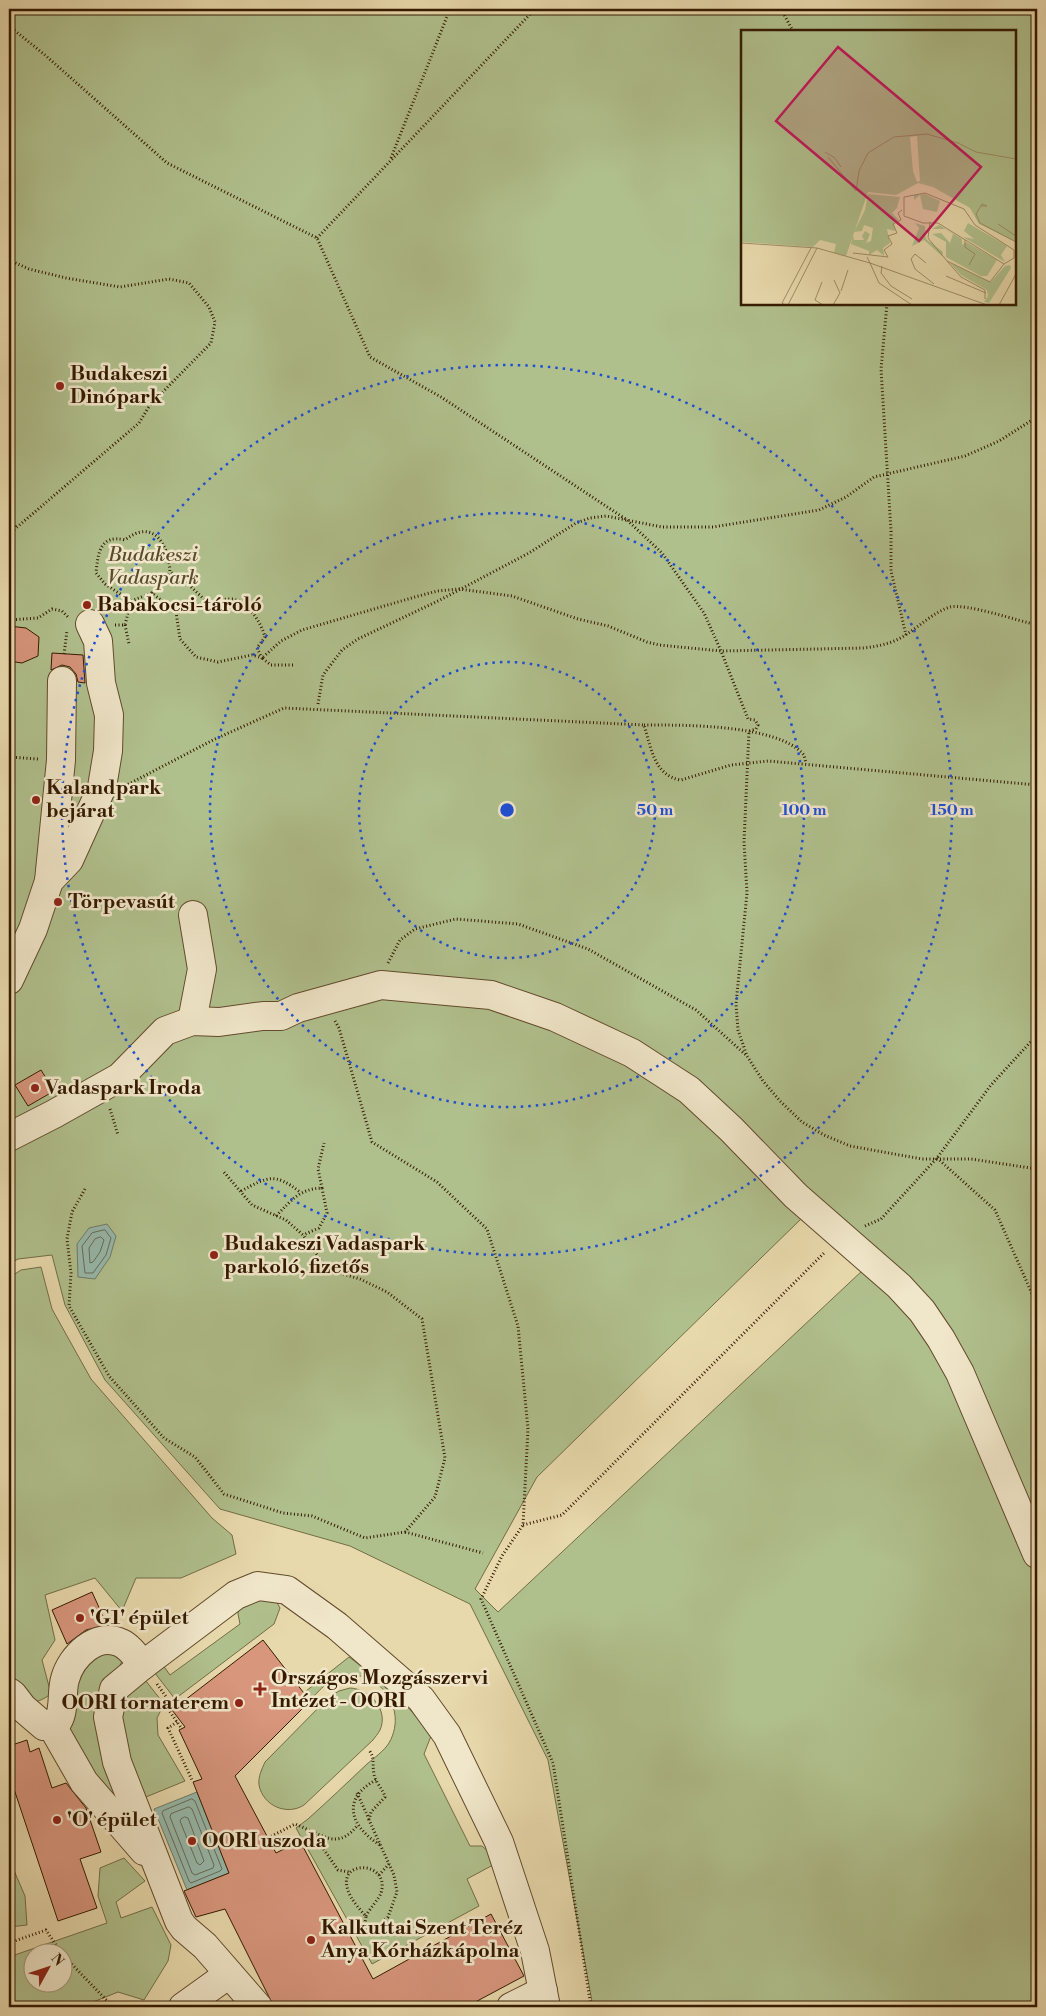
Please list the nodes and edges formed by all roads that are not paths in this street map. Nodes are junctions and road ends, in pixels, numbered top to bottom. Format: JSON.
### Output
{"nodes":[{"id":1,"x":80,"y":621,"type":"road end"},
{"id":2,"x":62,"y":681,"type":"dead end"},
{"id":3,"x":50,"y":881,"type":"junction"},
{"id":4,"x":193,"y":915,"type":"dead end"},
{"id":5,"x":9,"y":980,"type":"edge"},
{"id":6,"x":192,"y":1021,"type":"junction"},
{"id":7,"x":9,"y":1137,"type":"edge"},
{"id":8,"x":1037,"y":1554,"type":"edge"},
{"id":9,"x":143,"y":1665,"type":"junction"},
{"id":10,"x":9,"y":1692,"type":"edge"},
{"id":11,"x":52,"y":1726,"type":"junction"},
{"id":12,"x":156,"y":1866,"type":"junction"},
{"id":13,"x":229,"y":1974,"type":"junction"},
{"id":14,"x":545,"y":1999,"type":"edge"},
{"id":15,"x":183,"y":2007,"type":"edge"},
{"id":16,"x":258,"y":2007,"type":"edge"},
{"id":17,"x":512,"y":2007,"type":"edge"}],
"edges":[{"from":1,"to":3,"type":"street"},
{"from":2,"to":3,"type":"street"},
{"from":3,"to":5,"type":"street"},
{"from":4,"to":6,"type":"street"},
{"from":6,"to":7,"type":"street"},
{"from":6,"to":8,"type":"street"},
{"from":9,"to":11,"type":"street"},
{"from":9,"to":12,"type":"street"},
{"from":9,"to":14,"type":"street"},
{"from":10,"to":11,"type":"street"},
{"from":11,"to":12,"type":"street"},
{"from":12,"to":13,"type":"street"},
{"from":13,"to":15,"type":"street"},
{"from":13,"to":16,"type":"street"},
{"from":14,"to":17,"type":"street"}]}
